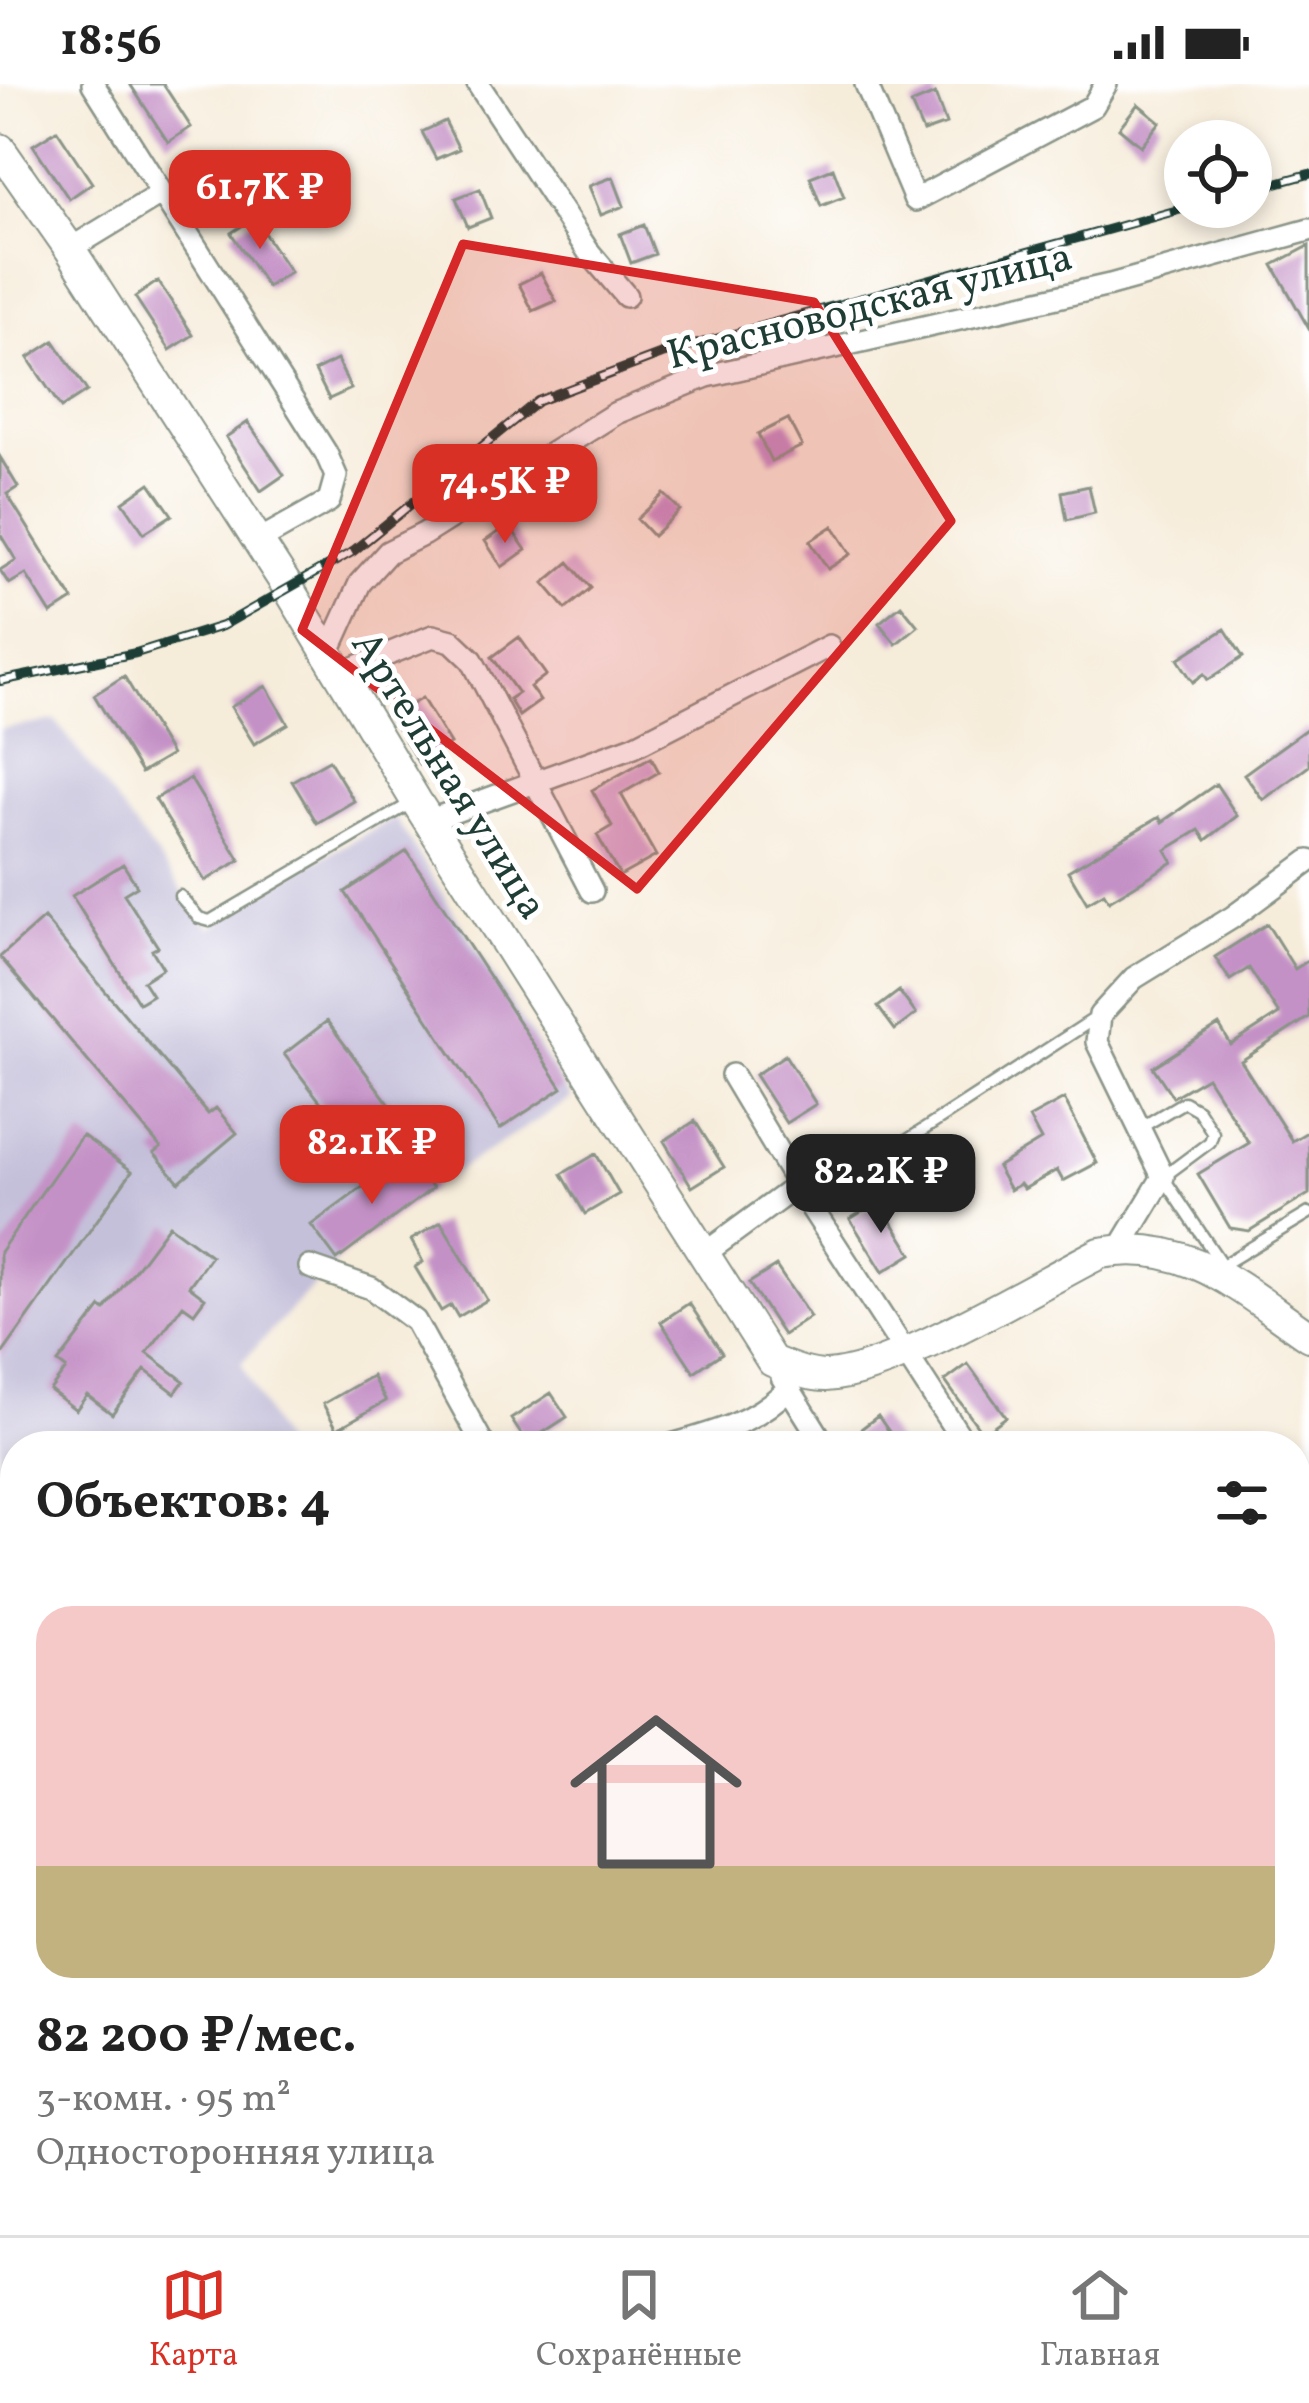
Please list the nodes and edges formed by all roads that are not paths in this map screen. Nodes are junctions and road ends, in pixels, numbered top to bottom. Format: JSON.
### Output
{"nodes":[{"id":1,"x":93,"y":84,"type":"edge"},
{"id":2,"x":478,"y":84,"type":"edge"},
{"id":3,"x":866,"y":84,"type":"edge"},
{"id":4,"x":1106,"y":84,"type":"edge"},
{"id":5,"x":0,"y":149,"type":"edge"},
{"id":6,"x":162,"y":193,"type":"junction"},
{"id":7,"x":1309,"y":230,"type":"edge"},
{"id":8,"x":70,"y":249,"type":"junction"},
{"id":9,"x":626,"y":296,"type":"dead end"},
{"id":10,"x":258,"y":541,"type":"junction"},
{"id":11,"x":829,"y":646,"type":"dead end"},
{"id":12,"x":332,"y":666,"type":"junction"},
{"id":13,"x":535,"y":779,"type":"junction"},
{"id":14,"x":422,"y":811,"type":"junction"},
{"id":15,"x":1309,"y":861,"type":"edge"},
{"id":16,"x":592,"y":891,"type":"dead end"},
{"id":17,"x":180,"y":896,"type":"dead end"},
{"id":18,"x":1100,"y":1016,"type":"junction"},
{"id":19,"x":732,"y":1075,"type":"dead end"},
{"id":20,"x":1140,"y":1128,"type":"junction"},
{"id":21,"x":1162,"y":1177,"type":"junction"},
{"id":22,"x":803,"y":1194,"type":"junction"},
{"id":23,"x":1309,"y":1214,"type":"edge"},
{"id":24,"x":1119,"y":1250,"type":"junction"},
{"id":25,"x":704,"y":1254,"type":"junction"},
{"id":26,"x":310,"y":1267,"type":"dead end"},
{"id":27,"x":1217,"y":1268,"type":"junction"},
{"id":28,"x":1309,"y":1336,"type":"edge"},
{"id":29,"x":905,"y":1352,"type":"junction"},
{"id":30,"x":772,"y":1361,"type":"junction"},
{"id":31,"x":789,"y":1388,"type":"junction"},
{"id":32,"x":476,"y":1431,"type":"edge"},
{"id":33,"x":721,"y":1431,"type":"edge"},
{"id":34,"x":816,"y":1431,"type":"edge"},
{"id":35,"x":956,"y":1431,"type":"edge"}],
"edges":[{"from":1,"to":6,"type":"street"},
{"from":2,"to":9,"type":"street"},
{"from":3,"to":4,"type":"street"},
{"from":5,"to":8,"type":"main road","name":"Артельная улица"},
{"from":6,"to":8,"type":"street"},
{"from":6,"to":10,"type":"street"},
{"from":7,"to":12,"type":"street","name":"Красноводская улица"},
{"from":8,"to":10,"type":"main road","name":"Артельная улица"},
{"from":10,"to":12,"type":"main road","name":"Артельная улица"},
{"from":11,"to":13,"type":"street"},
{"from":12,"to":13,"type":"street"},
{"from":12,"to":14,"type":"main road","name":"Артельная улица"},
{"from":13,"to":14,"type":"street"},
{"from":13,"to":16,"type":"street"},
{"from":14,"to":17,"type":"lane"},
{"from":14,"to":25,"type":"main road","name":"Артельная улица"},
{"from":15,"to":18,"type":"street"},
{"from":18,"to":20,"type":"street"},
{"from":18,"to":22,"type":"lane"},
{"from":19,"to":22,"type":"street"},
{"from":20,"to":21,"type":"street"},
{"from":20,"to":21,"type":"lane"},
{"from":21,"to":24,"type":"street"},
{"from":21,"to":27,"type":"lane"},
{"from":22,"to":25,"type":"street"},
{"from":22,"to":29,"type":"street"},
{"from":23,"to":27,"type":"lane"},
{"from":24,"to":27,"type":"main road"},
{"from":24,"to":29,"type":"main road"},
{"from":25,"to":30,"type":"main road","name":"Артельная улица"},
{"from":26,"to":32,"type":"street"},
{"from":27,"to":28,"type":"main road"},
{"from":29,"to":30,"type":"main road"},
{"from":29,"to":35,"type":"street"},
{"from":30,"to":31,"type":"street","name":"Артельная улица"},
{"from":31,"to":33,"type":"street"},
{"from":31,"to":34,"type":"street","name":"Артельная улица"}]}
